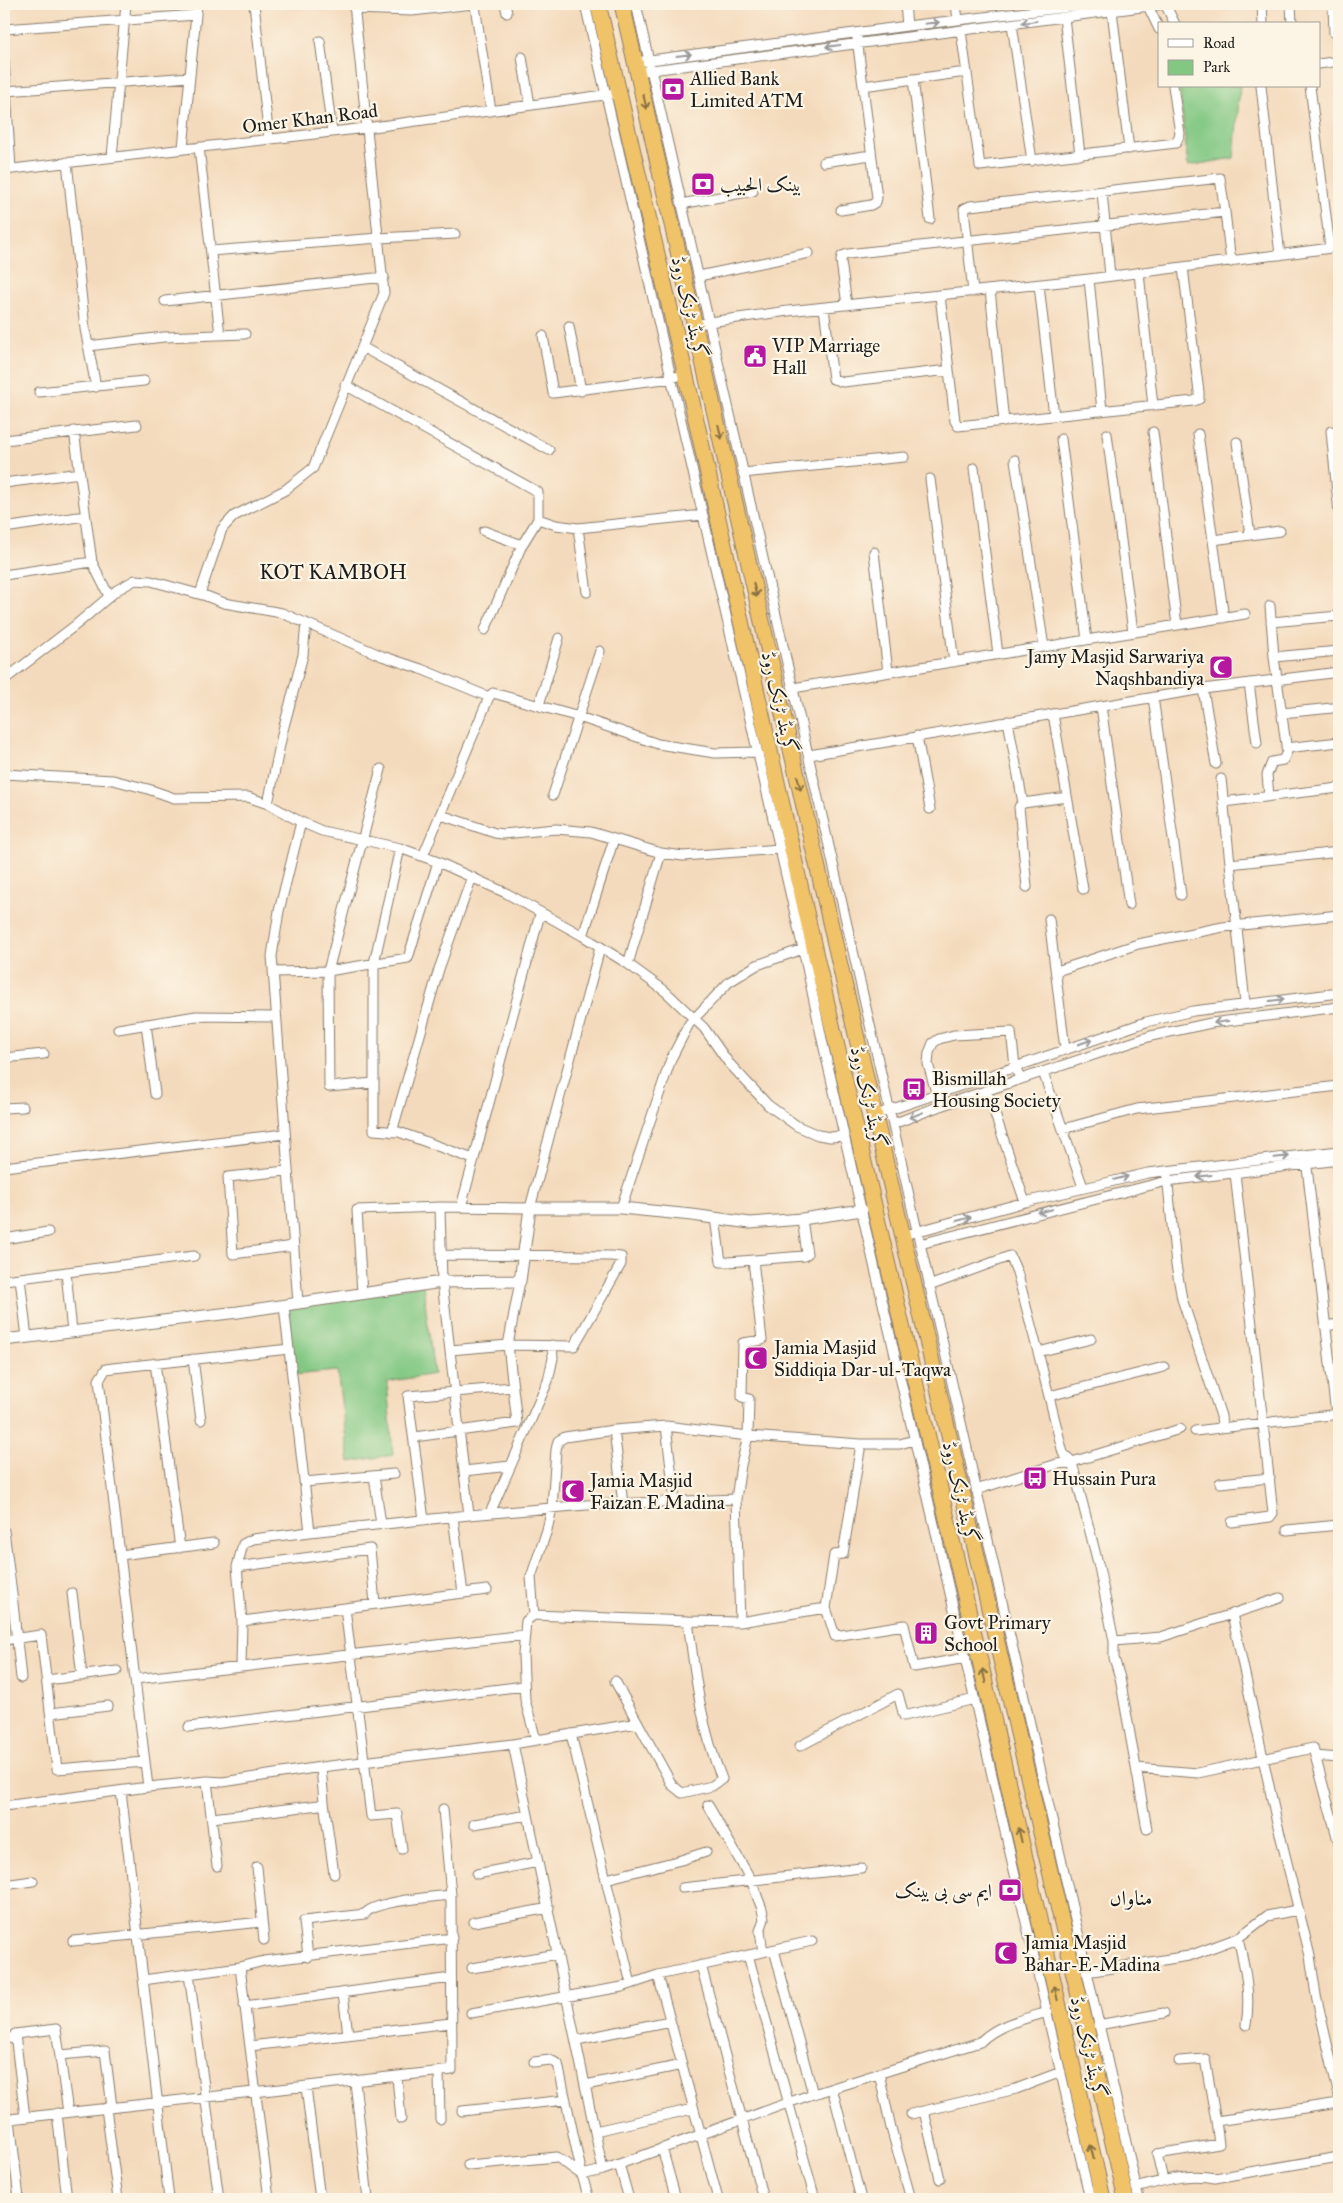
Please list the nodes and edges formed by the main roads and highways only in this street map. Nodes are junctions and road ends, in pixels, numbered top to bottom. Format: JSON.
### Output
{"nodes":[{"id":1,"x":598,"y":4,"type":"edge"},
{"id":2,"x":622,"y":4,"type":"edge"},
{"id":3,"x":712,"y":398,"type":"junction"},
{"id":4,"x":692,"y":402,"type":"junction"},
{"id":5,"x":836,"y":948,"type":"junction"},
{"id":6,"x":809,"y":951,"type":"junction"},
{"id":7,"x":994,"y":1635,"type":"junction"},
{"id":8,"x":969,"y":1641,"type":"junction"},
{"id":9,"x":1131,"y":2194,"type":"edge"},
{"id":10,"x":1103,"y":2199,"type":"edge"}],
"edges":[{"from":1,"to":4,"type":"highway","name":"گرینڈ ٹرنک روڈ"},
{"from":2,"to":3,"type":"highway","name":"گرینڈ ٹرنک روڈ","one_way":true},
{"from":3,"to":4,"type":"highway"},
{"from":3,"to":5,"type":"highway","name":"گرینڈ ٹرنک روڈ","one_way":true},
{"from":4,"to":6,"type":"highway","name":"گرینڈ ٹرنک روڈ"},
{"from":5,"to":6,"type":"highway"},
{"from":5,"to":7,"type":"highway","name":"گرینڈ ٹرنک روڈ"},
{"from":6,"to":8,"type":"highway","name":"گرینڈ ٹرنک روڈ"},
{"from":7,"to":8,"type":"highway"},
{"from":7,"to":9,"type":"highway","name":"گرینڈ ٹرنک روڈ"},
{"from":10,"to":8,"type":"highway","name":"گرینڈ ٹرنک روڈ","one_way":true}]}
